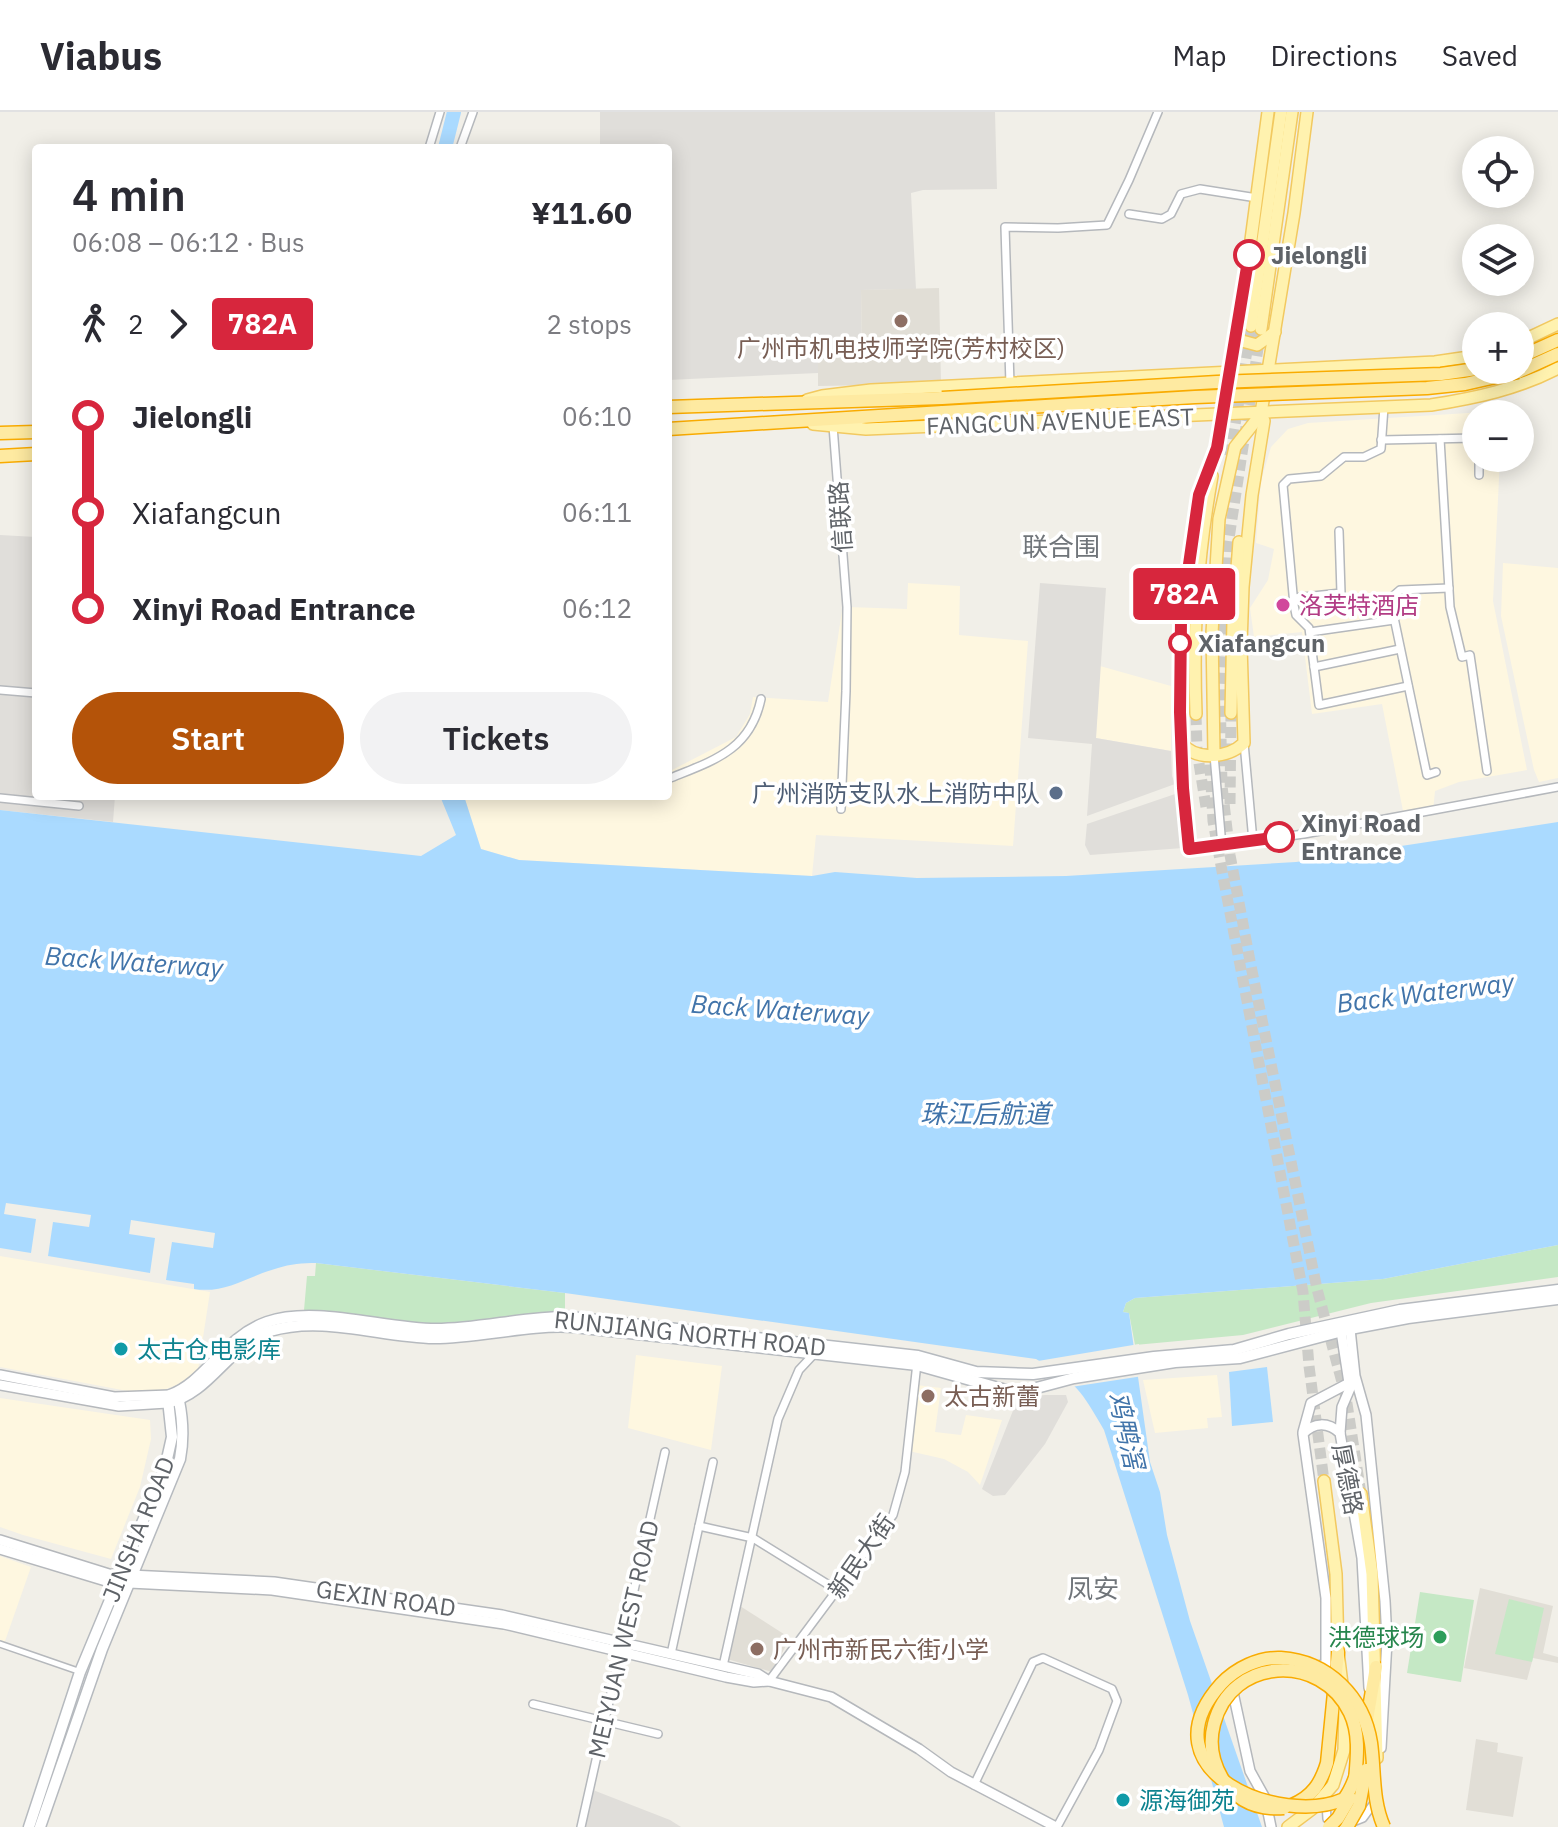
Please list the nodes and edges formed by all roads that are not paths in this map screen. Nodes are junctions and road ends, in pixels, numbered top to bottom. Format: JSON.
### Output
{"nodes":[{"id":1,"x":440,"y":112,"type":"edge"},
{"id":2,"x":473,"y":112,"type":"edge"},
{"id":3,"x":1158,"y":112,"type":"edge"},
{"id":4,"x":1268,"y":112,"type":"edge"},
{"id":5,"x":1281,"y":112,"type":"edge"},
{"id":6,"x":1292,"y":112,"type":"edge"},
{"id":7,"x":1307,"y":112,"type":"edge"},
{"id":8,"x":430,"y":144,"type":"edge"},
{"id":9,"x":461,"y":144,"type":"edge"},
{"id":10,"x":1257,"y":198,"type":"junction"},
{"id":11,"x":1129,"y":214,"type":"dead end"},
{"id":12,"x":1558,"y":324,"type":"edge"},
{"id":13,"x":1275,"y":332,"type":"junction"},
{"id":14,"x":1237,"y":335,"type":"junction"},
{"id":15,"x":1534,"y":335,"type":"edge"},
{"id":16,"x":1558,"y":340,"type":"edge"},
{"id":17,"x":1534,"y":351,"type":"edge"},
{"id":18,"x":1558,"y":354,"type":"edge"},
{"id":19,"x":1462,"y":358,"type":"edge"},
{"id":20,"x":1558,"y":368,"type":"edge"},
{"id":21,"x":1270,"y":369,"type":"junction"},
{"id":22,"x":1462,"y":371,"type":"edge"},
{"id":23,"x":1231,"y":372,"type":"junction"},
{"id":24,"x":1147,"y":377,"type":"junction"},
{"id":25,"x":1010,"y":384,"type":"junction"},
{"id":26,"x":795,"y":403,"type":"junction"},
{"id":27,"x":672,"y":407,"type":"edge"},
{"id":28,"x":1384,"y":407,"type":"junction"},
{"id":29,"x":1222,"y":414,"type":"junction"},
{"id":30,"x":1261,"y":414,"type":"junction"},
{"id":31,"x":1149,"y":416,"type":"junction"},
{"id":32,"x":796,"y":421,"type":"junction"},
{"id":33,"x":833,"y":426,"type":"junction"},
{"id":34,"x":672,"y":429,"type":"edge"},
{"id":35,"x":32,"y":432,"type":"edge"},
{"id":36,"x":0,"y":433,"type":"edge"},
{"id":37,"x":1462,"y":438,"type":"edge"},
{"id":38,"x":1440,"y":439,"type":"junction"},
{"id":39,"x":1381,"y":440,"type":"junction"},
{"id":40,"x":1217,"y":448,"type":"junction"},
{"id":41,"x":32,"y":454,"type":"edge"},
{"id":42,"x":0,"y":456,"type":"edge"},
{"id":43,"x":1339,"y":531,"type":"dead end"},
{"id":44,"x":1449,"y":588,"type":"junction"},
{"id":45,"x":1294,"y":598,"type":"junction"},
{"id":46,"x":1394,"y":620,"type":"junction"},
{"id":47,"x":1310,"y":632,"type":"junction"},
{"id":48,"x":1400,"y":649,"type":"junction"},
{"id":49,"x":1314,"y":667,"type":"junction"},
{"id":50,"x":1408,"y":686,"type":"junction"},
{"id":51,"x":0,"y":690,"type":"edge"},
{"id":52,"x":32,"y":693,"type":"edge"},
{"id":53,"x":761,"y":699,"type":"dead end"},
{"id":54,"x":1231,"y":713,"type":"tunnel mouth"},
{"id":55,"x":1196,"y":714,"type":"tunnel mouth"},
{"id":56,"x":1181,"y":742,"type":"junction"},
{"id":57,"x":1244,"y":743,"type":"junction"},
{"id":58,"x":1214,"y":755,"type":"junction"},
{"id":59,"x":1487,"y":771,"type":"dead end"},
{"id":60,"x":1436,"y":772,"type":"dead end"},
{"id":61,"x":672,"y":777,"type":"edge"},
{"id":62,"x":1558,"y":788,"type":"edge"},
{"id":63,"x":0,"y":798,"type":"edge"},
{"id":64,"x":79,"y":806,"type":"dead end"},
{"id":65,"x":841,"y":809,"type":"dead end"},
{"id":66,"x":1253,"y":841,"type":"junction"},
{"id":67,"x":1222,"y":846,"type":"junction"},
{"id":68,"x":1558,"y":1290,"type":"edge"},
{"id":69,"x":1558,"y":1299,"type":"edge"},
{"id":70,"x":1345,"y":1327,"type":"junction"},
{"id":71,"x":1269,"y":1346,"type":"junction"},
{"id":72,"x":814,"y":1354,"type":"junction"},
{"id":73,"x":918,"y":1361,"type":"junction"},
{"id":74,"x":930,"y":1364,"type":"junction"},
{"id":75,"x":0,"y":1375,"type":"edge"},
{"id":76,"x":1355,"y":1376,"type":"junction"},
{"id":77,"x":0,"y":1385,"type":"edge"},
{"id":78,"x":172,"y":1400,"type":"junction"},
{"id":79,"x":1340,"y":1433,"type":"junction"},
{"id":80,"x":1303,"y":1434,"type":"junction"},
{"id":81,"x":665,"y":1452,"type":"dead end"},
{"id":82,"x":713,"y":1462,"type":"dead end"},
{"id":83,"x":1324,"y":1481,"type":"tunnel mouth"},
{"id":84,"x":1361,"y":1494,"type":"tunnel mouth"},
{"id":85,"x":699,"y":1526,"type":"junction"},
{"id":86,"x":753,"y":1538,"type":"junction"},
{"id":87,"x":0,"y":1540,"type":"edge"},
{"id":88,"x":0,"y":1549,"type":"edge"},
{"id":89,"x":124,"y":1580,"type":"junction"},
{"id":90,"x":837,"y":1590,"type":"junction"},
{"id":91,"x":0,"y":1644,"type":"edge"},
{"id":92,"x":623,"y":1647,"type":"junction"},
{"id":93,"x":1338,"y":1652,"type":"junction"},
{"id":94,"x":671,"y":1654,"type":"junction"},
{"id":95,"x":1326,"y":1664,"type":"junction"},
{"id":96,"x":723,"y":1666,"type":"junction"},
{"id":97,"x":1376,"y":1667,"type":"junction"},
{"id":98,"x":80,"y":1672,"type":"junction"},
{"id":99,"x":769,"y":1681,"type":"junction"},
{"id":100,"x":533,"y":1704,"type":"dead end"},
{"id":101,"x":1365,"y":1707,"type":"junction"},
{"id":102,"x":606,"y":1721,"type":"junction"},
{"id":103,"x":1329,"y":1729,"type":"junction"},
{"id":104,"x":658,"y":1734,"type":"dead end"},
{"id":105,"x":1378,"y":1767,"type":"junction"},
{"id":106,"x":974,"y":1785,"type":"junction"},
{"id":107,"x":1333,"y":1785,"type":"junction"},
{"id":108,"x":1378,"y":1793,"type":"junction"},
{"id":109,"x":29,"y":1827,"type":"edge"},
{"id":110,"x":40,"y":1827,"type":"edge"},
{"id":111,"x":581,"y":1827,"type":"edge"},
{"id":112,"x":1057,"y":1827,"type":"edge"},
{"id":113,"x":1271,"y":1827,"type":"edge"},
{"id":114,"x":1288,"y":1827,"type":"edge"},
{"id":115,"x":1329,"y":1827,"type":"edge"},
{"id":116,"x":1347,"y":1827,"type":"edge"},
{"id":117,"x":1377,"y":1827,"type":"edge"},
{"id":118,"x":1384,"y":1827,"type":"edge"}],
"edges":[{"from":1,"to":8,"type":"street"},
{"from":2,"to":9,"type":"street"},
{"from":3,"to":25,"type":"street"},
{"from":4,"to":10,"type":"main road"},
{"from":5,"to":6,"type":"main road"},
{"from":7,"to":13,"type":"main road"},
{"from":10,"to":11,"type":"street"},
{"from":10,"to":14,"type":"main road"},
{"from":12,"to":15,"type":"main road"},
{"from":13,"to":14,"type":"main road"},
{"from":13,"to":21,"type":"main road"},
{"from":14,"to":23,"type":"main road"},
{"from":16,"to":17,"type":"highway"},
{"from":18,"to":32,"type":"highway","name":"FANGCUN AVENUE EAST","bridge":true},
{"from":19,"to":21,"type":"main road","name":"FANGCUN AVENUE EAST"},
{"from":20,"to":28,"type":"main road","name":"FANGCUN AVENUE EAST"},
{"from":21,"to":23,"type":"main road","name":"FANGCUN AVENUE EAST"},
{"from":21,"to":30,"type":"main road"},
{"from":22,"to":26,"type":"highway","name":"FANGCUN AVENUE EAST","bridge":true},
{"from":23,"to":24,"type":"main road","name":"FANGCUN AVENUE EAST"},
{"from":23,"to":29,"type":"main road"},
{"from":24,"to":25,"type":"main road","name":"FANGCUN AVENUE EAST"},
{"from":24,"to":31,"type":"main road"},
{"from":25,"to":26,"type":"main road","name":"FANGCUN AVENUE EAST"},
{"from":26,"to":27,"type":"highway","name":"FANGCUN AVENUE EAST"},
{"from":28,"to":30,"type":"main road","name":"FANGCUN AVENUE EAST"},
{"from":28,"to":39,"type":"street"},
{"from":29,"to":30,"type":"main road","name":"FANGCUN AVENUE EAST"},
{"from":29,"to":31,"type":"main road","name":"FANGCUN AVENUE EAST"},
{"from":29,"to":40,"type":"main road"},
{"from":30,"to":54,"type":"main road"},
{"from":30,"to":57,"type":"main road"},
{"from":30,"to":58,"type":"main road"},
{"from":31,"to":33,"type":"main road","name":"FANGCUN AVENUE EAST"},
{"from":32,"to":33,"type":"main road","name":"FANGCUN AVENUE EAST"},
{"from":32,"to":34,"type":"highway","name":"FANGCUN AVENUE EAST"},
{"from":33,"to":65,"type":"street","name":"信联路"},
{"from":35,"to":36,"type":"highway"},
{"from":37,"to":38,"type":"street"},
{"from":38,"to":39,"type":"street"},
{"from":38,"to":44,"type":"street"},
{"from":39,"to":45,"type":"street"},
{"from":40,"to":55,"type":"main road"},
{"from":40,"to":56,"type":"main road"},
{"from":41,"to":42,"type":"highway"},
{"from":43,"to":45,"type":"street"},
{"from":44,"to":46,"type":"street"},
{"from":44,"to":59,"type":"street"},
{"from":45,"to":47,"type":"street"},
{"from":46,"to":47,"type":"street"},
{"from":46,"to":48,"type":"street"},
{"from":47,"to":49,"type":"street"},
{"from":48,"to":49,"type":"street"},
{"from":48,"to":50,"type":"street"},
{"from":49,"to":50,"type":"street"},
{"from":50,"to":60,"type":"street"},
{"from":51,"to":52,"type":"street"},
{"from":53,"to":61,"type":"street"},
{"from":56,"to":58,"type":"main road"},
{"from":56,"to":67,"type":"street"},
{"from":57,"to":58,"type":"main road"},
{"from":57,"to":66,"type":"street"},
{"from":58,"to":67,"type":"street"},
{"from":62,"to":66,"type":"street"},
{"from":63,"to":64,"type":"street"},
{"from":66,"to":67,"type":"street"},
{"from":68,"to":70,"type":"main road"},
{"from":69,"to":70,"type":"main road"},
{"from":70,"to":71,"type":"main road"},
{"from":70,"to":76,"type":"street","name":"厚德路"},
{"from":70,"to":80,"type":"street"},
{"from":71,"to":74,"type":"main road"},
{"from":71,"to":74,"type":"main road"},
{"from":72,"to":73,"type":"main road","name":"RUNJIANG NORTH ROAD"},
{"from":72,"to":78,"type":"main road","name":"RUNJIANG NORTH ROAD"},
{"from":72,"to":86,"type":"street"},
{"from":73,"to":74,"type":"main road","name":"RUNJIANG NORTH ROAD"},
{"from":73,"to":78,"type":"main road","name":"RUNJIANG NORTH ROAD"},
{"from":73,"to":90,"type":"street","name":"新民大街"},
{"from":75,"to":78,"type":"street"},
{"from":76,"to":79,"type":"street"},
{"from":76,"to":105,"type":"street","name":"厚德路"},
{"from":77,"to":78,"type":"street"},
{"from":78,"to":89,"type":"main road","name":"JINSHA ROAD"},
{"from":79,"to":80,"type":"street","name":"厚德路"},
{"from":79,"to":101,"type":"street","name":"厚德路"},
{"from":80,"to":95,"type":"street","name":"厚德路"},
{"from":81,"to":92,"type":"street","name":"MEIYUAN WEST ROAD"},
{"from":82,"to":85,"type":"street"},
{"from":83,"to":93,"type":"main road"},
{"from":84,"to":97,"type":"main road"},
{"from":85,"to":86,"type":"street"},
{"from":85,"to":94,"type":"street"},
{"from":86,"to":90,"type":"street"},
{"from":86,"to":96,"type":"street"},
{"from":87,"to":89,"type":"street","name":"GEXIN ROAD"},
{"from":88,"to":89,"type":"street","name":"GEXIN ROAD"},
{"from":89,"to":92,"type":"street","name":"GEXIN ROAD"},
{"from":89,"to":98,"type":"main road","name":"JINSHA ROAD"},
{"from":89,"to":110,"type":"main road","name":"JINSHA ROAD"},
{"from":90,"to":99,"type":"street","name":"新民大街"},
{"from":91,"to":98,"type":"street"},
{"from":92,"to":94,"type":"street","name":"GEXIN ROAD"},
{"from":92,"to":99,"type":"street","name":"GEXIN ROAD"},
{"from":92,"to":102,"type":"street","name":"MEIYUAN WEST ROAD"},
{"from":93,"to":103,"type":"highway"},
{"from":93,"to":107,"type":"main road"},
{"from":94,"to":96,"type":"street","name":"GEXIN ROAD"},
{"from":95,"to":103,"type":"highway"},
{"from":95,"to":113,"type":"street"},
{"from":96,"to":99,"type":"street","name":"GEXIN ROAD"},
{"from":97,"to":101,"type":"highway"},
{"from":97,"to":105,"type":"main road"},
{"from":98,"to":109,"type":"main road","name":"JINSHA ROAD"},
{"from":99,"to":106,"type":"street","name":"GEXIN ROAD"},
{"from":100,"to":102,"type":"street"},
{"from":101,"to":101,"type":"highway","bridge":true},
{"from":101,"to":116,"type":"highway","bridge":true},
{"from":101,"to":118,"type":"highway","bridge":true},
{"from":102,"to":104,"type":"street"},
{"from":102,"to":111,"type":"street","name":"MEIYUAN WEST ROAD"},
{"from":103,"to":115,"type":"highway","bridge":true},
{"from":105,"to":108,"type":"main road"},
{"from":106,"to":112,"type":"street","name":"GEXIN ROAD"},
{"from":106,"to":112,"type":"street"},
{"from":107,"to":108,"type":"street"},
{"from":107,"to":114,"type":"main road"},
{"from":108,"to":117,"type":"main road"}]}
